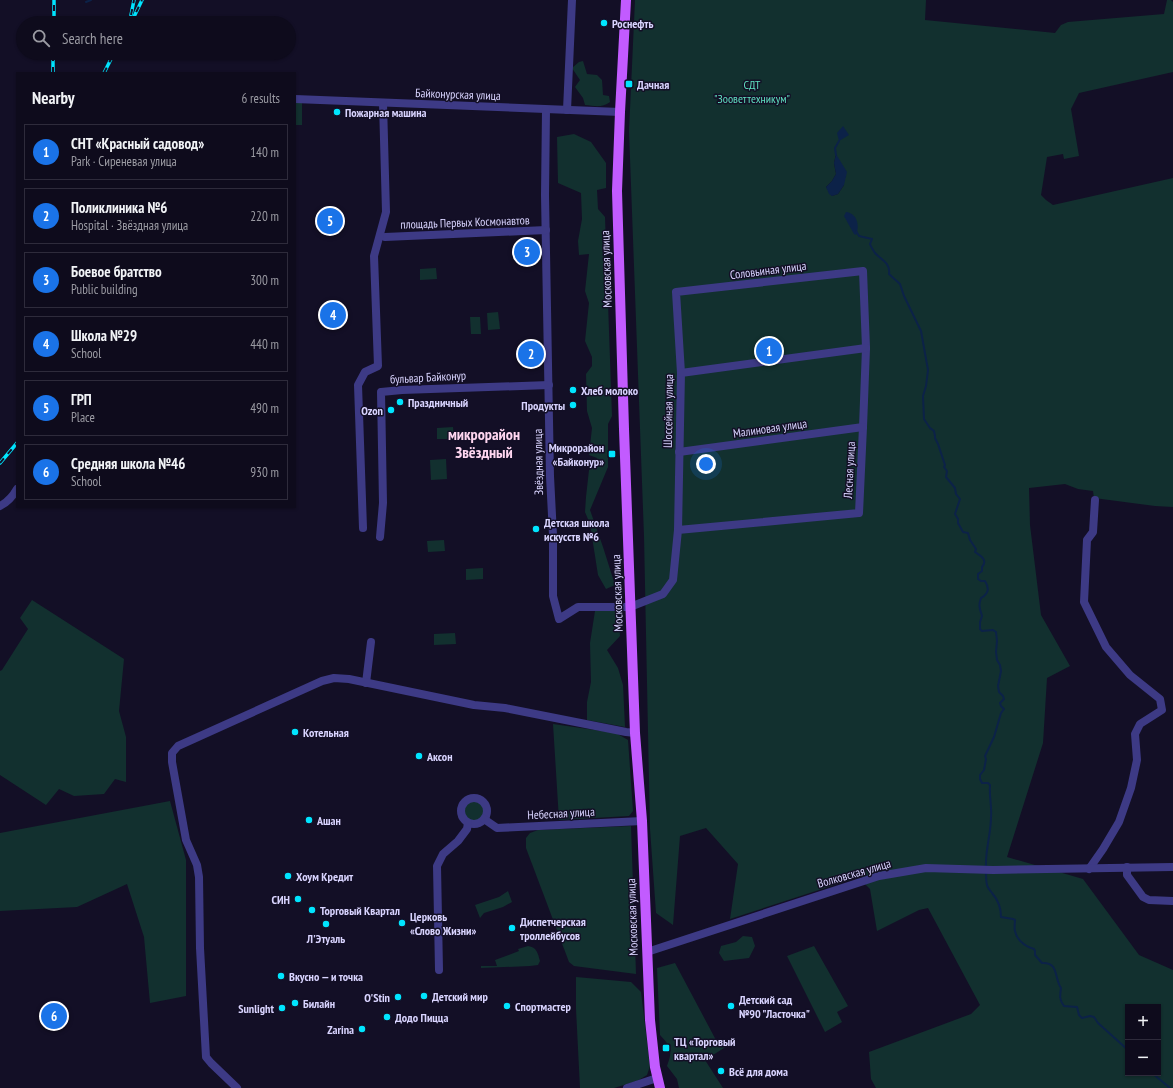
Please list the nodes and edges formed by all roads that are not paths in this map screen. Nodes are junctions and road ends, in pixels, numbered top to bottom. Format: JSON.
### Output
{"nodes":[{"id":1,"x":572,"y":0,"type":"edge"},
{"id":2,"x":626,"y":0,"type":"edge"},
{"id":3,"x":296,"y":99,"type":"edge"},
{"id":4,"x":383,"y":103,"type":"junction"},
{"id":5,"x":546,"y":110,"type":"junction"},
{"id":6,"x":567,"y":110,"type":"junction"},
{"id":7,"x":620,"y":112,"type":"junction"},
{"id":8,"x":546,"y":230,"type":"junction"},
{"id":9,"x":385,"y":237,"type":"dead end"},
{"id":10,"x":863,"y":271,"type":"joint"},
{"id":11,"x":676,"y":292,"type":"joint"},
{"id":12,"x":866,"y":348,"type":"junction"},
{"id":13,"x":681,"y":373,"type":"junction"},
{"id":14,"x":549,"y":385,"type":"junction"},
{"id":15,"x":863,"y":427,"type":"junction"},
{"id":16,"x":679,"y":452,"type":"junction"},
{"id":17,"x":16,"y":491,"type":"edge"},
{"id":18,"x":1095,"y":500,"type":"dead end"},
{"id":19,"x":0,"y":506,"type":"edge"},
{"id":20,"x":363,"y":528,"type":"dead end"},
{"id":21,"x":678,"y":530,"type":"junction"},
{"id":22,"x":380,"y":537,"type":"dead end"},
{"id":23,"x":630,"y":607,"type":"junction"},
{"id":24,"x":371,"y":642,"type":"dead end"},
{"id":25,"x":366,"y":683,"type":"junction"},
{"id":26,"x":635,"y":733,"type":"junction"},
{"id":27,"x":484,"y":819,"type":"junction"},
{"id":28,"x":642,"y":821,"type":"junction"},
{"id":29,"x":468,"y":823,"type":"junction"},
{"id":30,"x":1126,"y":867,"type":"junction"},
{"id":31,"x":1173,"y":867,"type":"edge"},
{"id":32,"x":1089,"y":869,"type":"junction"},
{"id":33,"x":1173,"y":901,"type":"edge"},
{"id":34,"x":647,"y":952,"type":"junction"},
{"id":35,"x":439,"y":970,"type":"dead end"},
{"id":36,"x":657,"y":1078,"type":"junction"},
{"id":37,"x":237,"y":1088,"type":"edge"},
{"id":38,"x":627,"y":1088,"type":"edge"},
{"id":39,"x":660,"y":1088,"type":"edge"}],
"edges":[{"from":1,"to":6,"type":"street"},
{"from":2,"to":7,"type":"main road","name":"Московская улица"},
{"from":3,"to":4,"type":"street","name":"Байконурская улица"},
{"from":4,"to":5,"type":"street","name":"Байконурская улица"},
{"from":4,"to":20,"type":"street"},
{"from":5,"to":6,"type":"street","name":"Байконурская улица"},
{"from":5,"to":8,"type":"street","name":"Звёздная улица"},
{"from":6,"to":7,"type":"street","name":"Байконурская улица"},
{"from":7,"to":23,"type":"main road","name":"Московская улица"},
{"from":8,"to":9,"type":"street","name":"площадь Первых Космонавтов"},
{"from":8,"to":14,"type":"street","name":"Звёздная улица"},
{"from":10,"to":11,"type":"street","name":"Соловьиная улица"},
{"from":10,"to":12,"type":"street","name":"Лесная улица"},
{"from":11,"to":13,"type":"street","name":"Шоссейная улица"},
{"from":12,"to":13,"type":"street"},
{"from":12,"to":15,"type":"street","name":"Лесная улица"},
{"from":13,"to":16,"type":"street","name":"Шоссейная улица"},
{"from":14,"to":22,"type":"street","name":"бульвар Байконур"},
{"from":14,"to":23,"type":"street","name":"Звёздная улица"},
{"from":15,"to":16,"type":"street","name":"Малиновая улица"},
{"from":15,"to":21,"type":"street","name":"Лесная улица"},
{"from":16,"to":21,"type":"street","name":"Шоссейная улица"},
{"from":17,"to":19,"type":"street"},
{"from":18,"to":32,"type":"street"},
{"from":21,"to":23,"type":"street","name":"Шоссейная улица"},
{"from":23,"to":26,"type":"main road","name":"Московская улица"},
{"from":24,"to":25,"type":"street"},
{"from":25,"to":26,"type":"street"},
{"from":25,"to":37,"type":"street"},
{"from":26,"to":28,"type":"main road","name":"Московская улица"},
{"from":27,"to":28,"type":"street","name":"Небесная улица"},
{"from":27,"to":29,"type":"street"},
{"from":27,"to":29,"type":"street"},
{"from":28,"to":34,"type":"main road","name":"Московская улица"},
{"from":29,"to":35,"type":"street"},
{"from":30,"to":31,"type":"street","name":"Волковская улица"},
{"from":30,"to":32,"type":"street","name":"Волковская улица"},
{"from":30,"to":33,"type":"street"},
{"from":32,"to":34,"type":"street","name":"Волковская улица"},
{"from":34,"to":36,"type":"main road","name":"Московская улица"},
{"from":36,"to":38,"type":"street"},
{"from":36,"to":39,"type":"main road","name":"Московская улица"}]}
